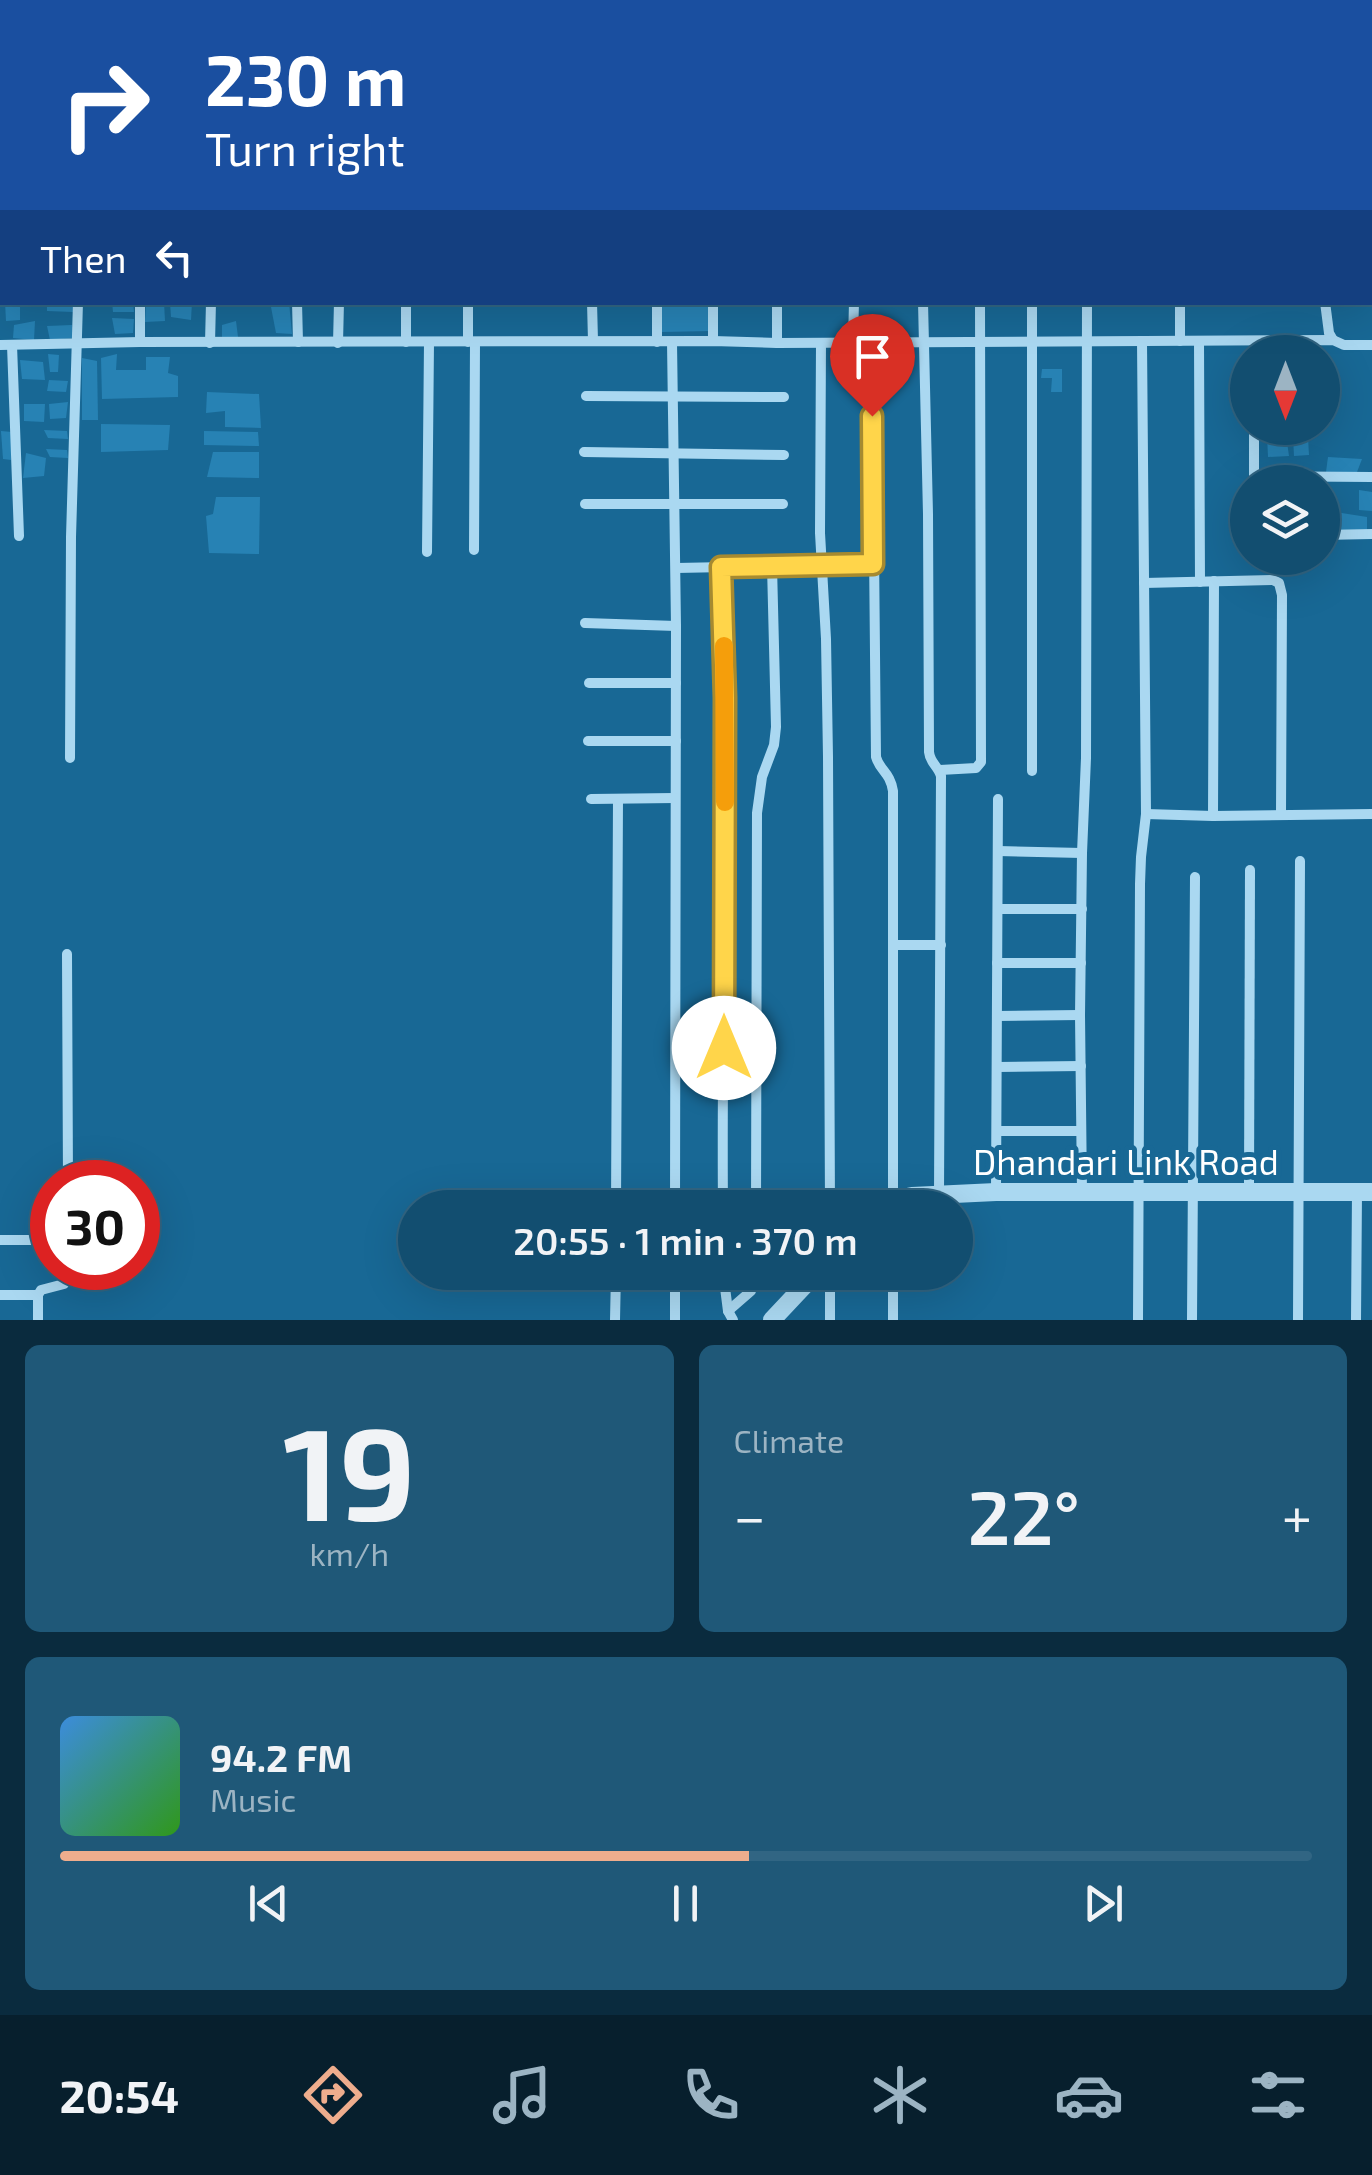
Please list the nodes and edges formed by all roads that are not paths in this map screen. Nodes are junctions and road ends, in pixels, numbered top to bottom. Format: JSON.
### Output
{"nodes":[{"id":1,"x":78,"y":305,"type":"edge"},
{"id":2,"x":140,"y":305,"type":"edge"},
{"id":3,"x":210,"y":305,"type":"edge"},
{"id":4,"x":297,"y":305,"type":"edge"},
{"id":5,"x":339,"y":305,"type":"edge"},
{"id":6,"x":406,"y":305,"type":"edge"},
{"id":7,"x":468,"y":305,"type":"edge"},
{"id":8,"x":592,"y":305,"type":"edge"},
{"id":9,"x":657,"y":305,"type":"edge"},
{"id":10,"x":714,"y":305,"type":"edge"},
{"id":11,"x":777,"y":305,"type":"edge"},
{"id":12,"x":854,"y":305,"type":"edge"},
{"id":13,"x":923,"y":305,"type":"edge"},
{"id":14,"x":980,"y":305,"type":"edge"},
{"id":15,"x":1032,"y":305,"type":"edge"},
{"id":16,"x":1087,"y":305,"type":"edge"},
{"id":17,"x":1180,"y":305,"type":"edge"},
{"id":18,"x":1326,"y":305,"type":"edge"},
{"id":19,"x":1329,"y":335,"type":"edge"},
{"id":20,"x":593,"y":341,"type":"junction"},
{"id":21,"x":714,"y":341,"type":"junction"},
{"id":22,"x":980,"y":341,"type":"junction"},
{"id":23,"x":1142,"y":341,"type":"junction"},
{"id":24,"x":1180,"y":341,"type":"junction"},
{"id":25,"x":1199,"y":341,"type":"junction"},
{"id":26,"x":140,"y":342,"type":"junction"},
{"id":27,"x":298,"y":342,"type":"junction"},
{"id":28,"x":406,"y":342,"type":"junction"},
{"id":29,"x":429,"y":342,"type":"junction"},
{"id":30,"x":472,"y":342,"type":"junction"},
{"id":31,"x":656,"y":342,"type":"junction"},
{"id":32,"x":672,"y":342,"type":"junction"},
{"id":33,"x":853,"y":342,"type":"junction"},
{"id":34,"x":872,"y":342,"type":"junction"},
{"id":35,"x":923,"y":342,"type":"junction"},
{"id":36,"x":1032,"y":342,"type":"junction"},
{"id":37,"x":1087,"y":342,"type":"junction"},
{"id":38,"x":210,"y":343,"type":"junction"},
{"id":39,"x":338,"y":343,"type":"junction"},
{"id":40,"x":777,"y":343,"type":"junction"},
{"id":41,"x":821,"y":343,"type":"junction"},
{"id":42,"x":1340,"y":343,"type":"edge"},
{"id":43,"x":78,"y":344,"type":"junction"},
{"id":44,"x":1230,"y":344,"type":"edge"},
{"id":45,"x":1372,"y":344,"type":"edge"},
{"id":46,"x":6,"y":345,"type":"edge"},
{"id":47,"x":586,"y":396,"type":"dead end"},
{"id":48,"x":673,"y":396,"type":"junction"},
{"id":49,"x":784,"y":396,"type":"dead end"},
{"id":50,"x":584,"y":452,"type":"dead end"},
{"id":51,"x":674,"y":453,"type":"junction"},
{"id":52,"x":784,"y":456,"type":"dead end"},
{"id":53,"x":1372,"y":477,"type":"edge"},
{"id":54,"x":1340,"y":478,"type":"edge"},
{"id":55,"x":585,"y":504,"type":"dead end"},
{"id":56,"x":675,"y":504,"type":"junction"},
{"id":57,"x":783,"y":504,"type":"dead end"},
{"id":58,"x":1340,"y":534,"type":"edge"},
{"id":59,"x":1372,"y":534,"type":"edge"},
{"id":60,"x":19,"y":536,"type":"dead end"},
{"id":61,"x":474,"y":550,"type":"dead end"},
{"id":62,"x":427,"y":552,"type":"dead end"},
{"id":63,"x":822,"y":564,"type":"junction"},
{"id":64,"x":873,"y":564,"type":"junction"},
{"id":65,"x":772,"y":566,"type":"junction"},
{"id":66,"x":721,"y":567,"type":"junction"},
{"id":67,"x":676,"y":568,"type":"junction"},
{"id":68,"x":1214,"y":581,"type":"junction"},
{"id":69,"x":1200,"y":582,"type":"junction"},
{"id":70,"x":1144,"y":583,"type":"junction"},
{"id":71,"x":584,"y":624,"type":"dead end"},
{"id":72,"x":676,"y":626,"type":"junction"},
{"id":73,"x":590,"y":682,"type":"dead end"},
{"id":74,"x":676,"y":683,"type":"junction"},
{"id":75,"x":588,"y":741,"type":"dead end"},
{"id":76,"x":676,"y":741,"type":"junction"},
{"id":77,"x":70,"y":758,"type":"dead end"},
{"id":78,"x":940,"y":770,"type":"junction"},
{"id":79,"x":1032,"y":771,"type":"dead end"},
{"id":80,"x":675,"y":798,"type":"junction"},
{"id":81,"x":591,"y":799,"type":"dead end"},
{"id":82,"x":618,"y":799,"type":"junction"},
{"id":83,"x":998,"y":799,"type":"dead end"},
{"id":84,"x":1146,"y":814,"type":"junction"},
{"id":85,"x":1372,"y":814,"type":"edge"},
{"id":86,"x":1282,"y":815,"type":"junction"},
{"id":87,"x":1212,"y":816,"type":"junction"},
{"id":88,"x":998,"y":851,"type":"junction"},
{"id":89,"x":1082,"y":853,"type":"junction"},
{"id":90,"x":1300,"y":861,"type":"dead end"},
{"id":91,"x":1250,"y":870,"type":"dead end"},
{"id":92,"x":1195,"y":877,"type":"dead end"},
{"id":93,"x":998,"y":909,"type":"junction"},
{"id":94,"x":1082,"y":909,"type":"junction"},
{"id":95,"x":893,"y":944,"type":"junction"},
{"id":96,"x":941,"y":944,"type":"junction"},
{"id":97,"x":68,"y":954,"type":"dead end"},
{"id":98,"x":997,"y":962,"type":"junction"},
{"id":99,"x":1081,"y":963,"type":"junction"},
{"id":100,"x":1080,"y":1015,"type":"junction"},
{"id":101,"x":997,"y":1016,"type":"junction"},
{"id":102,"x":1080,"y":1066,"type":"junction"},
{"id":103,"x":997,"y":1067,"type":"junction"},
{"id":104,"x":997,"y":1131,"type":"junction"},
{"id":105,"x":1082,"y":1131,"type":"junction"},
{"id":106,"x":68,"y":1160,"type":"edge"},
{"id":107,"x":616,"y":1190,"type":"edge"},
{"id":108,"x":675,"y":1190,"type":"edge"},
{"id":109,"x":722,"y":1190,"type":"edge"},
{"id":110,"x":756,"y":1190,"type":"edge"},
{"id":111,"x":830,"y":1190,"type":"edge"},
{"id":112,"x":889,"y":1190,"type":"edge"},
{"id":113,"x":939,"y":1190,"type":"edge"},
{"id":114,"x":1194,"y":1190,"type":"junction"},
{"id":115,"x":1249,"y":1190,"type":"junction"},
{"id":116,"x":1140,"y":1191,"type":"junction"},
{"id":117,"x":996,"y":1192,"type":"junction"},
{"id":118,"x":1082,"y":1192,"type":"junction"},
{"id":119,"x":1299,"y":1192,"type":"junction"},
{"id":120,"x":1365,"y":1192,"type":"edge"},
{"id":121,"x":973,"y":1193,"type":"edge"},
{"id":122,"x":0,"y":1240,"type":"edge"},
{"id":123,"x":30,"y":1240,"type":"edge"},
{"id":124,"x":41,"y":1290,"type":"edge"},
{"id":125,"x":616,"y":1290,"type":"edge"},
{"id":126,"x":675,"y":1290,"type":"edge"},
{"id":127,"x":726,"y":1290,"type":"edge"},
{"id":128,"x":751,"y":1290,"type":"edge"},
{"id":129,"x":800,"y":1290,"type":"edge"},
{"id":130,"x":830,"y":1290,"type":"edge"},
{"id":131,"x":893,"y":1290,"type":"edge"},
{"id":132,"x":0,"y":1295,"type":"edge"},
{"id":133,"x":38,"y":1295,"type":"junction"},
{"id":134,"x":731,"y":1316,"type":"edge"},
{"id":135,"x":38,"y":1320,"type":"edge"},
{"id":136,"x":616,"y":1320,"type":"edge"},
{"id":137,"x":675,"y":1320,"type":"edge"},
{"id":138,"x":772,"y":1320,"type":"edge"},
{"id":139,"x":830,"y":1320,"type":"edge"},
{"id":140,"x":894,"y":1320,"type":"edge"},
{"id":141,"x":1138,"y":1320,"type":"edge"},
{"id":142,"x":1192,"y":1320,"type":"edge"},
{"id":143,"x":1298,"y":1320,"type":"edge"},
{"id":144,"x":1356,"y":1320,"type":"edge"}],
"edges":[{"from":1,"to":43,"type":"street"},
{"from":2,"to":26,"type":"street"},
{"from":3,"to":38,"type":"street"},
{"from":4,"to":27,"type":"street"},
{"from":5,"to":39,"type":"street"},
{"from":6,"to":28,"type":"street"},
{"from":7,"to":30,"type":"street"},
{"from":8,"to":20,"type":"street"},
{"from":9,"to":31,"type":"street"},
{"from":10,"to":21,"type":"street"},
{"from":11,"to":40,"type":"street"},
{"from":12,"to":33,"type":"street"},
{"from":13,"to":35,"type":"street"},
{"from":14,"to":22,"type":"street"},
{"from":15,"to":36,"type":"street"},
{"from":16,"to":37,"type":"street"},
{"from":17,"to":24,"type":"street"},
{"from":18,"to":19,"type":"street"},
{"from":20,"to":30,"type":"street"},
{"from":20,"to":31,"type":"street"},
{"from":21,"to":32,"type":"street"},
{"from":21,"to":40,"type":"street"},
{"from":22,"to":35,"type":"street"},
{"from":22,"to":36,"type":"street"},
{"from":22,"to":78,"type":"street"},
{"from":23,"to":24,"type":"street"},
{"from":23,"to":37,"type":"street"},
{"from":23,"to":70,"type":"street"},
{"from":24,"to":25,"type":"street"},
{"from":25,"to":44,"type":"street"},
{"from":25,"to":69,"type":"street"},
{"from":26,"to":38,"type":"street"},
{"from":26,"to":43,"type":"street"},
{"from":27,"to":38,"type":"street"},
{"from":27,"to":39,"type":"street"},
{"from":28,"to":29,"type":"street"},
{"from":28,"to":39,"type":"street"},
{"from":29,"to":30,"type":"street"},
{"from":29,"to":62,"type":"street"},
{"from":30,"to":61,"type":"street"},
{"from":31,"to":32,"type":"street"},
{"from":32,"to":48,"type":"street"},
{"from":33,"to":34,"type":"street"},
{"from":33,"to":41,"type":"street"},
{"from":34,"to":35,"type":"street"},
{"from":34,"to":64,"type":"street"},
{"from":35,"to":78,"type":"street"},
{"from":36,"to":37,"type":"street"},
{"from":36,"to":79,"type":"street"},
{"from":37,"to":89,"type":"street"},
{"from":40,"to":41,"type":"street"},
{"from":41,"to":63,"type":"street"},
{"from":42,"to":45,"type":"street"},
{"from":43,"to":46,"type":"street"},
{"from":43,"to":77,"type":"street"},
{"from":46,"to":60,"type":"street"},
{"from":47,"to":48,"type":"street"},
{"from":48,"to":49,"type":"street"},
{"from":48,"to":51,"type":"street"},
{"from":50,"to":51,"type":"street"},
{"from":51,"to":52,"type":"street"},
{"from":51,"to":56,"type":"street"},
{"from":53,"to":54,"type":"street"},
{"from":55,"to":56,"type":"street"},
{"from":56,"to":57,"type":"street"},
{"from":56,"to":67,"type":"street"},
{"from":58,"to":59,"type":"street"},
{"from":63,"to":64,"type":"street"},
{"from":63,"to":65,"type":"street"},
{"from":63,"to":111,"type":"street"},
{"from":64,"to":95,"type":"street"},
{"from":65,"to":66,"type":"street"},
{"from":65,"to":110,"type":"street"},
{"from":66,"to":67,"type":"street"},
{"from":66,"to":109,"type":"street"},
{"from":67,"to":72,"type":"street"},
{"from":68,"to":69,"type":"street"},
{"from":68,"to":86,"type":"street"},
{"from":68,"to":87,"type":"street"},
{"from":69,"to":70,"type":"street"},
{"from":70,"to":84,"type":"street"},
{"from":71,"to":72,"type":"street"},
{"from":72,"to":74,"type":"street"},
{"from":73,"to":74,"type":"street"},
{"from":74,"to":76,"type":"street"},
{"from":75,"to":76,"type":"street"},
{"from":76,"to":80,"type":"street"},
{"from":78,"to":96,"type":"street"},
{"from":80,"to":82,"type":"street"},
{"from":80,"to":108,"type":"street"},
{"from":81,"to":82,"type":"street"},
{"from":82,"to":107,"type":"street"},
{"from":83,"to":88,"type":"street"},
{"from":84,"to":87,"type":"street"},
{"from":84,"to":116,"type":"street"},
{"from":85,"to":86,"type":"street"},
{"from":86,"to":87,"type":"street"},
{"from":88,"to":89,"type":"street"},
{"from":88,"to":93,"type":"street"},
{"from":89,"to":94,"type":"street"},
{"from":90,"to":119,"type":"street"},
{"from":91,"to":115,"type":"street"},
{"from":92,"to":114,"type":"street"},
{"from":93,"to":94,"type":"street"},
{"from":93,"to":98,"type":"street"},
{"from":94,"to":99,"type":"street"},
{"from":95,"to":96,"type":"street"},
{"from":95,"to":112,"type":"street"},
{"from":96,"to":113,"type":"street"},
{"from":97,"to":106,"type":"street"},
{"from":98,"to":99,"type":"street"},
{"from":98,"to":101,"type":"street"},
{"from":99,"to":100,"type":"street"},
{"from":100,"to":101,"type":"street"},
{"from":100,"to":102,"type":"street"},
{"from":101,"to":103,"type":"street"},
{"from":102,"to":103,"type":"street"},
{"from":102,"to":105,"type":"street"},
{"from":103,"to":104,"type":"street"},
{"from":104,"to":105,"type":"street"},
{"from":104,"to":117,"type":"street"},
{"from":105,"to":118,"type":"street"},
{"from":114,"to":115,"type":"street","name":"Dhandari Link Road"},
{"from":114,"to":116,"type":"street","name":"Dhandari Link Road"},
{"from":114,"to":142,"type":"street"},
{"from":115,"to":119,"type":"street","name":"Dhandari Link Road"},
{"from":116,"to":118,"type":"street","name":"Dhandari Link Road"},
{"from":116,"to":141,"type":"street"},
{"from":117,"to":118,"type":"street","name":"Dhandari Link Road"},
{"from":117,"to":121,"type":"street","name":"Dhandari Link Road"},
{"from":119,"to":120,"type":"street","name":"Dhandari Link Road"},
{"from":119,"to":143,"type":"street"},
{"from":120,"to":144,"type":"street"},
{"from":122,"to":123,"type":"street"},
{"from":124,"to":133,"type":"street"},
{"from":125,"to":136,"type":"street"},
{"from":126,"to":137,"type":"street"},
{"from":127,"to":134,"type":"street"},
{"from":128,"to":134,"type":"street"},
{"from":129,"to":138,"type":"street"},
{"from":130,"to":139,"type":"street"},
{"from":131,"to":140,"type":"street"},
{"from":132,"to":133,"type":"street"},
{"from":133,"to":135,"type":"street"}]}
